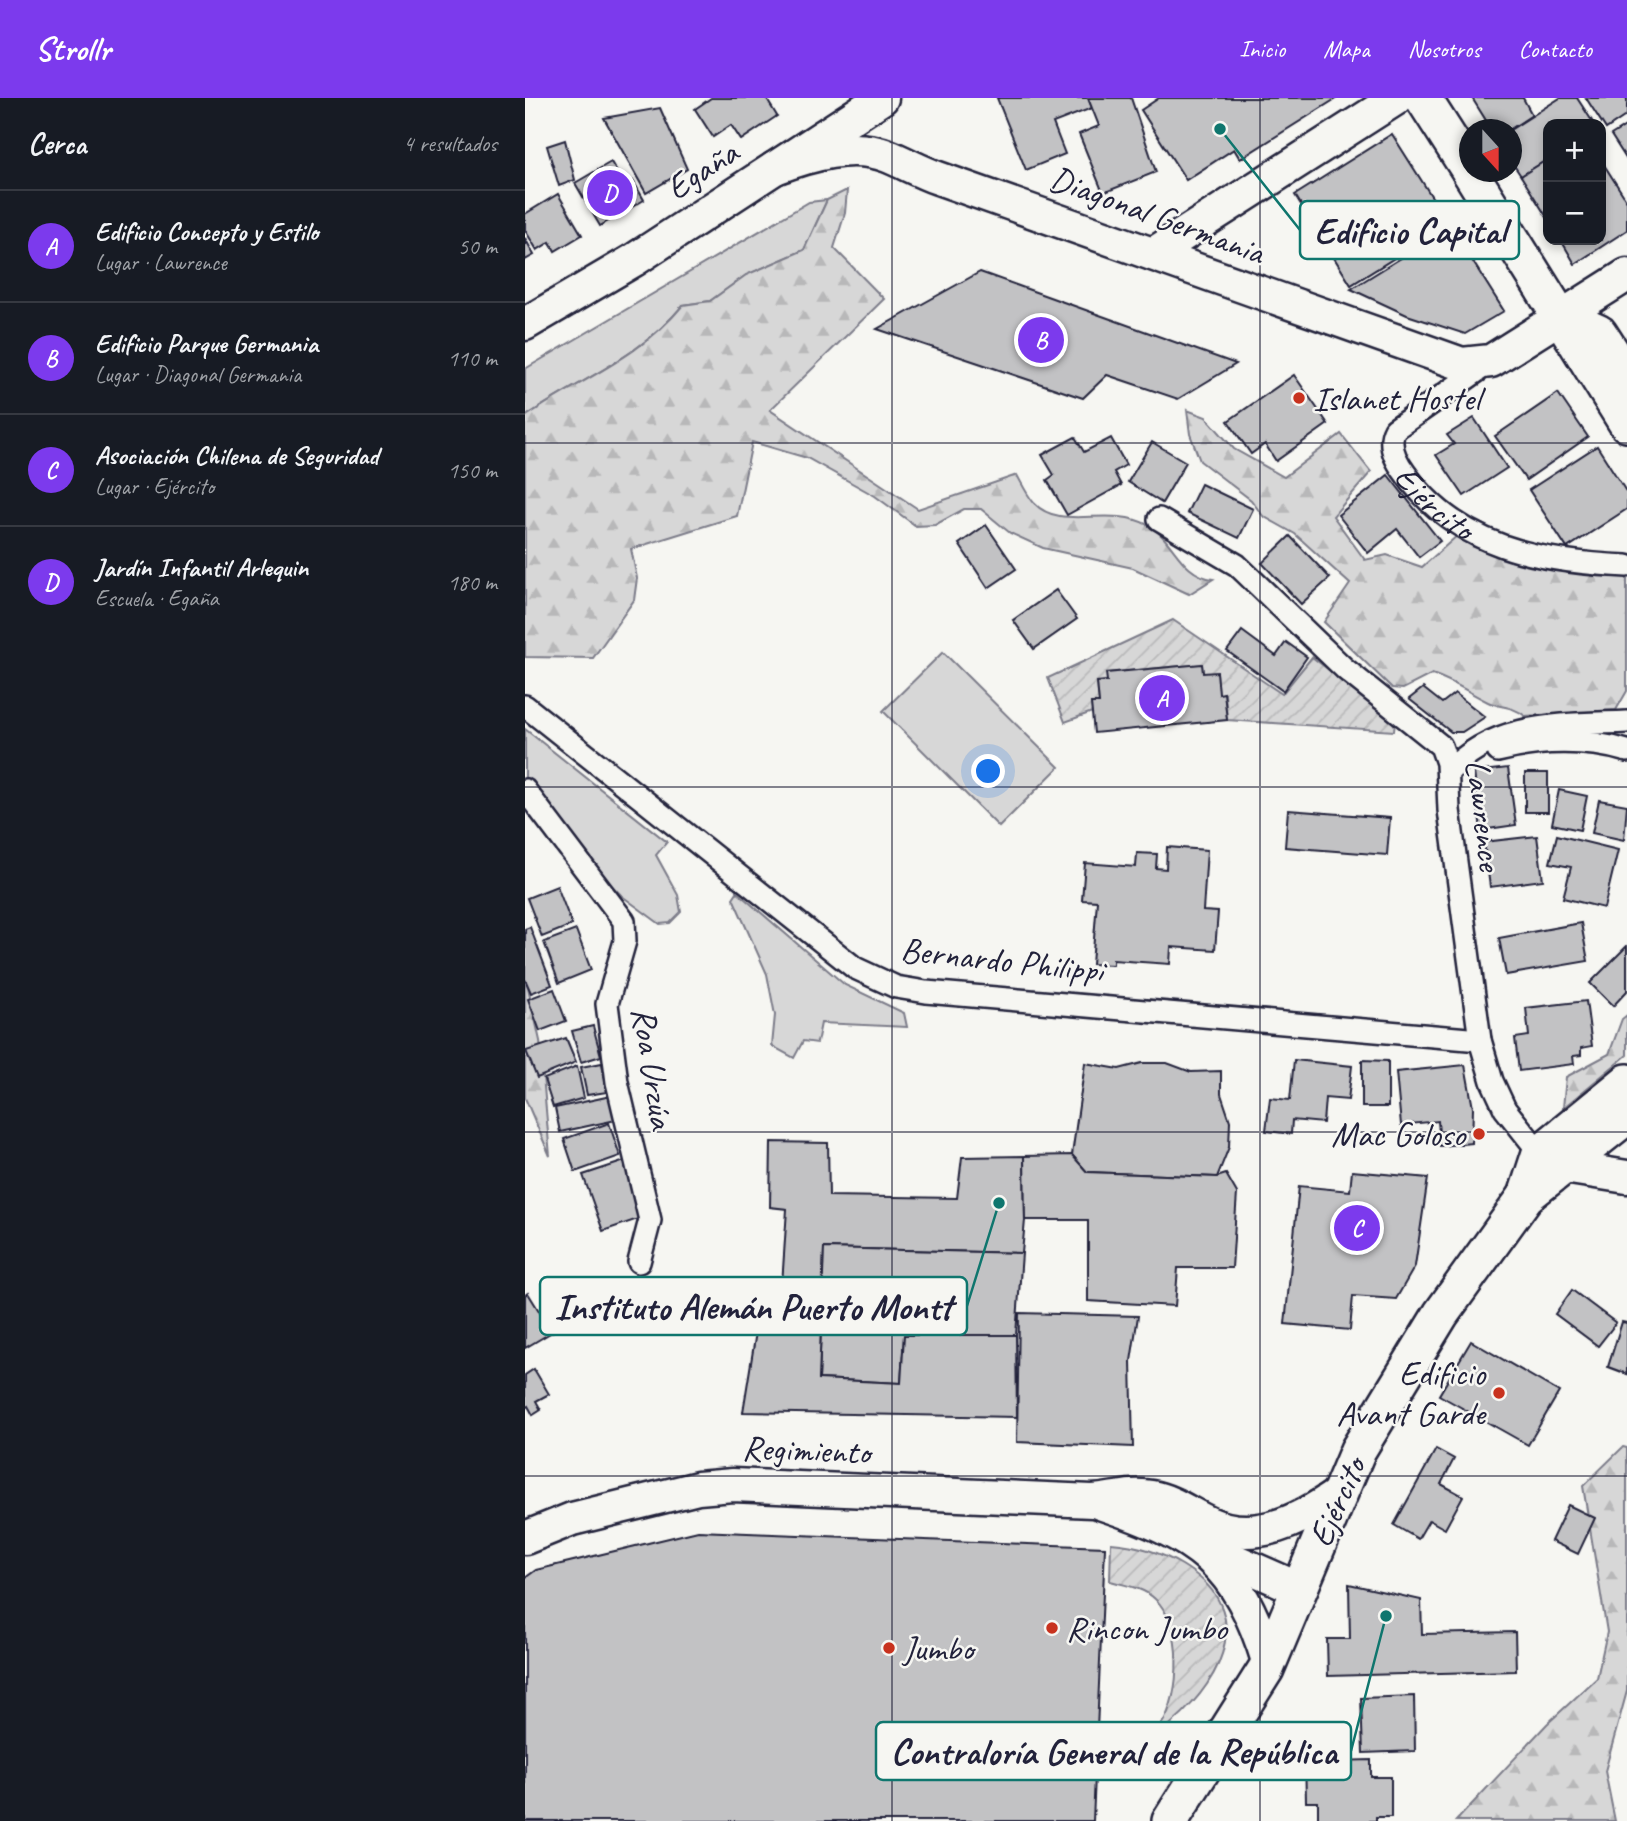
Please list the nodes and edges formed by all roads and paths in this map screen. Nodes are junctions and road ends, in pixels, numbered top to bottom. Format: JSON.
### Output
{"nodes":[{"id":1,"x":882,"y":98,"type":"edge"},
{"id":2,"x":889,"y":98,"type":"edge"},
{"id":3,"x":1397,"y":98,"type":"edge"},
{"id":4,"x":1423,"y":98,"type":"edge"},
{"id":5,"x":1459,"y":154,"type":"edge"},
{"id":6,"x":885,"y":155,"type":"junction"},
{"id":7,"x":775,"y":168,"type":"junction"},
{"id":8,"x":917,"y":170,"type":"junction"},
{"id":9,"x":1477,"y":182,"type":"edge"},
{"id":10,"x":727,"y":200,"type":"junction"},
{"id":11,"x":1153,"y":254,"type":"junction"},
{"id":12,"x":1627,"y":275,"type":"edge"},
{"id":13,"x":1562,"y":316,"type":"junction"},
{"id":14,"x":525,"y":324,"type":"edge"},
{"id":15,"x":1491,"y":361,"type":"junction"},
{"id":16,"x":1627,"y":376,"type":"edge"},
{"id":17,"x":1627,"y":424,"type":"edge"},
{"id":18,"x":1159,"y":519,"type":"dead end"},
{"id":19,"x":1627,"y":566,"type":"edge"},
{"id":20,"x":525,"y":706,"type":"edge"},
{"id":21,"x":1627,"y":722,"type":"edge"},
{"id":22,"x":1627,"y":751,"type":"edge"},
{"id":23,"x":1448,"y":773,"type":"junction"},
{"id":24,"x":525,"y":790,"type":"edge"},
{"id":25,"x":1480,"y":1040,"type":"junction"},
{"id":26,"x":1627,"y":1082,"type":"edge"},
{"id":27,"x":1627,"y":1115,"type":"edge"},
{"id":28,"x":1552,"y":1160,"type":"junction"},
{"id":29,"x":1627,"y":1177,"type":"edge"},
{"id":30,"x":639,"y":1262,"type":"dead end"},
{"id":31,"x":1338,"y":1494,"type":"junction"},
{"id":32,"x":1092,"y":1501,"type":"junction"},
{"id":33,"x":525,"y":1538,"type":"edge"},
{"id":34,"x":1196,"y":1546,"type":"junction"},
{"id":35,"x":1299,"y":1589,"type":"junction"},
{"id":36,"x":1269,"y":1664,"type":"junction"},
{"id":37,"x":1171,"y":1821,"type":"edge"}],
"edges":[{"from":1,"to":7,"type":"main road","name":"Egaña"},
{"from":2,"to":6,"type":"main road"},
{"from":3,"to":11,"type":"main road"},
{"from":4,"to":5,"type":"main road"},
{"from":6,"to":7,"type":"main road","name":"Diagonal Germania"},
{"from":6,"to":8,"type":"main road","name":"Diagonal Germania"},
{"from":7,"to":10,"type":"main road","name":"Egaña"},
{"from":8,"to":10,"type":"main road","name":"Diagonal Germania"},
{"from":8,"to":11,"type":"main road","name":"Diagonal Germania"},
{"from":9,"to":13,"type":"main road"},
{"from":10,"to":14,"type":"main road","name":"Egaña"},
{"from":11,"to":15,"type":"main road","name":"Diagonal Germania"},
{"from":12,"to":13,"type":"main road"},
{"from":13,"to":15,"type":"main road"},
{"from":13,"to":16,"type":"main road"},
{"from":13,"to":17,"type":"main road"},
{"from":15,"to":19,"type":"street","name":"Ejército"},
{"from":18,"to":23,"type":"street","name":"Lawrence"},
{"from":20,"to":25,"type":"street","name":"Bernardo Philippi"},
{"from":21,"to":23,"type":"street"},
{"from":22,"to":23,"type":"street"},
{"from":23,"to":25,"type":"street","name":"Lawrence"},
{"from":24,"to":30,"type":"street","name":"Roa Urzúa"},
{"from":25,"to":28,"type":"street","name":"Lawrence"},
{"from":26,"to":28,"type":"main road"},
{"from":27,"to":28,"type":"main road"},
{"from":28,"to":29,"type":"main road"},
{"from":28,"to":31,"type":"main road","name":"Ejército"},
{"from":31,"to":32,"type":"main road","name":"Regimiento"},
{"from":31,"to":35,"type":"main road","name":"Ejército"},
{"from":32,"to":33,"type":"main road","name":"Regimiento"},
{"from":32,"to":34,"type":"main road","name":"Regimiento"},
{"from":34,"to":35,"type":"main road","name":"Regimiento"},
{"from":34,"to":36,"type":"main road","name":"Regimiento"},
{"from":35,"to":36,"type":"main road","name":"Ejército"},
{"from":36,"to":37,"type":"main road","name":"Ejército"}]}
